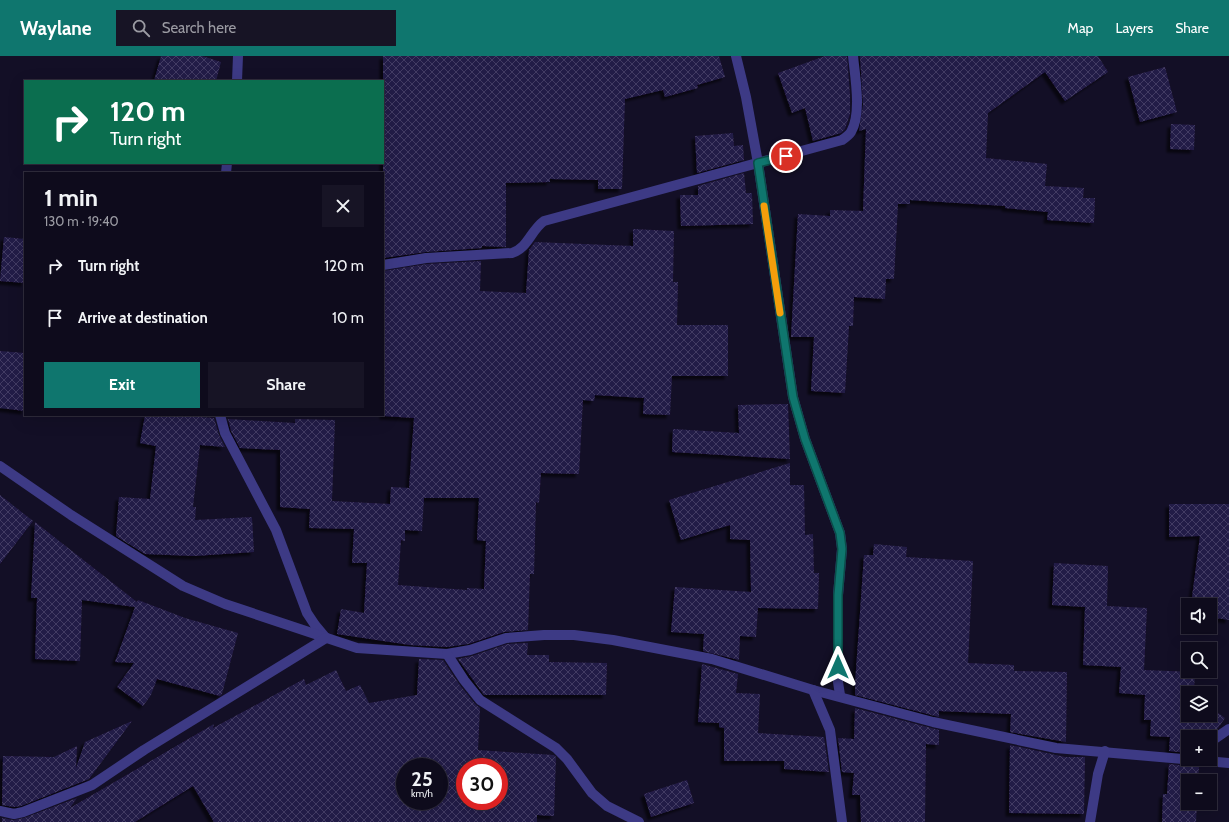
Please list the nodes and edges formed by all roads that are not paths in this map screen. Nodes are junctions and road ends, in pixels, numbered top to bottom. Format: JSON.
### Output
{"nodes":[{"id":1,"x":238,"y":56,"type":"edge"},
{"id":2,"x":736,"y":56,"type":"edge"},
{"id":3,"x":853,"y":56,"type":"edge"},
{"id":4,"x":237,"y":80,"type":"edge"},
{"id":5,"x":758,"y":163,"type":"junction"},
{"id":6,"x":384,"y":265,"type":"edge"},
{"id":7,"x":220,"y":416,"type":"edge"},
{"id":8,"x":0,"y":466,"type":"edge"},
{"id":9,"x":326,"y":638,"type":"junction"},
{"id":10,"x":447,"y":654,"type":"junction"},
{"id":11,"x":814,"y":690,"type":"junction"},
{"id":12,"x":840,"y":695,"type":"junction"},
{"id":13,"x":1229,"y":729,"type":"edge"},
{"id":14,"x":1217,"y":737,"type":"edge"},
{"id":15,"x":1105,"y":751,"type":"junction"},
{"id":16,"x":1181,"y":759,"type":"edge"},
{"id":17,"x":1217,"y":763,"type":"edge"},
{"id":18,"x":1229,"y":764,"type":"edge"},
{"id":19,"x":0,"y":811,"type":"edge"},
{"id":20,"x":639,"y":822,"type":"edge"},
{"id":21,"x":842,"y":822,"type":"edge"},
{"id":22,"x":1090,"y":822,"type":"edge"}],
"edges":[{"from":1,"to":4,"type":"street"},
{"from":2,"to":5,"type":"street"},
{"from":3,"to":5,"type":"street"},
{"from":5,"to":6,"type":"street"},
{"from":5,"to":12,"type":"street"},
{"from":7,"to":9,"type":"street"},
{"from":8,"to":9,"type":"street"},
{"from":9,"to":10,"type":"street"},
{"from":9,"to":19,"type":"street"},
{"from":10,"to":11,"type":"street"},
{"from":10,"to":20,"type":"street"},
{"from":11,"to":12,"type":"street"},
{"from":11,"to":21,"type":"street"},
{"from":12,"to":15,"type":"street"},
{"from":13,"to":14,"type":"street"},
{"from":15,"to":16,"type":"street"},
{"from":15,"to":22,"type":"street"},
{"from":17,"to":18,"type":"street"}]}
